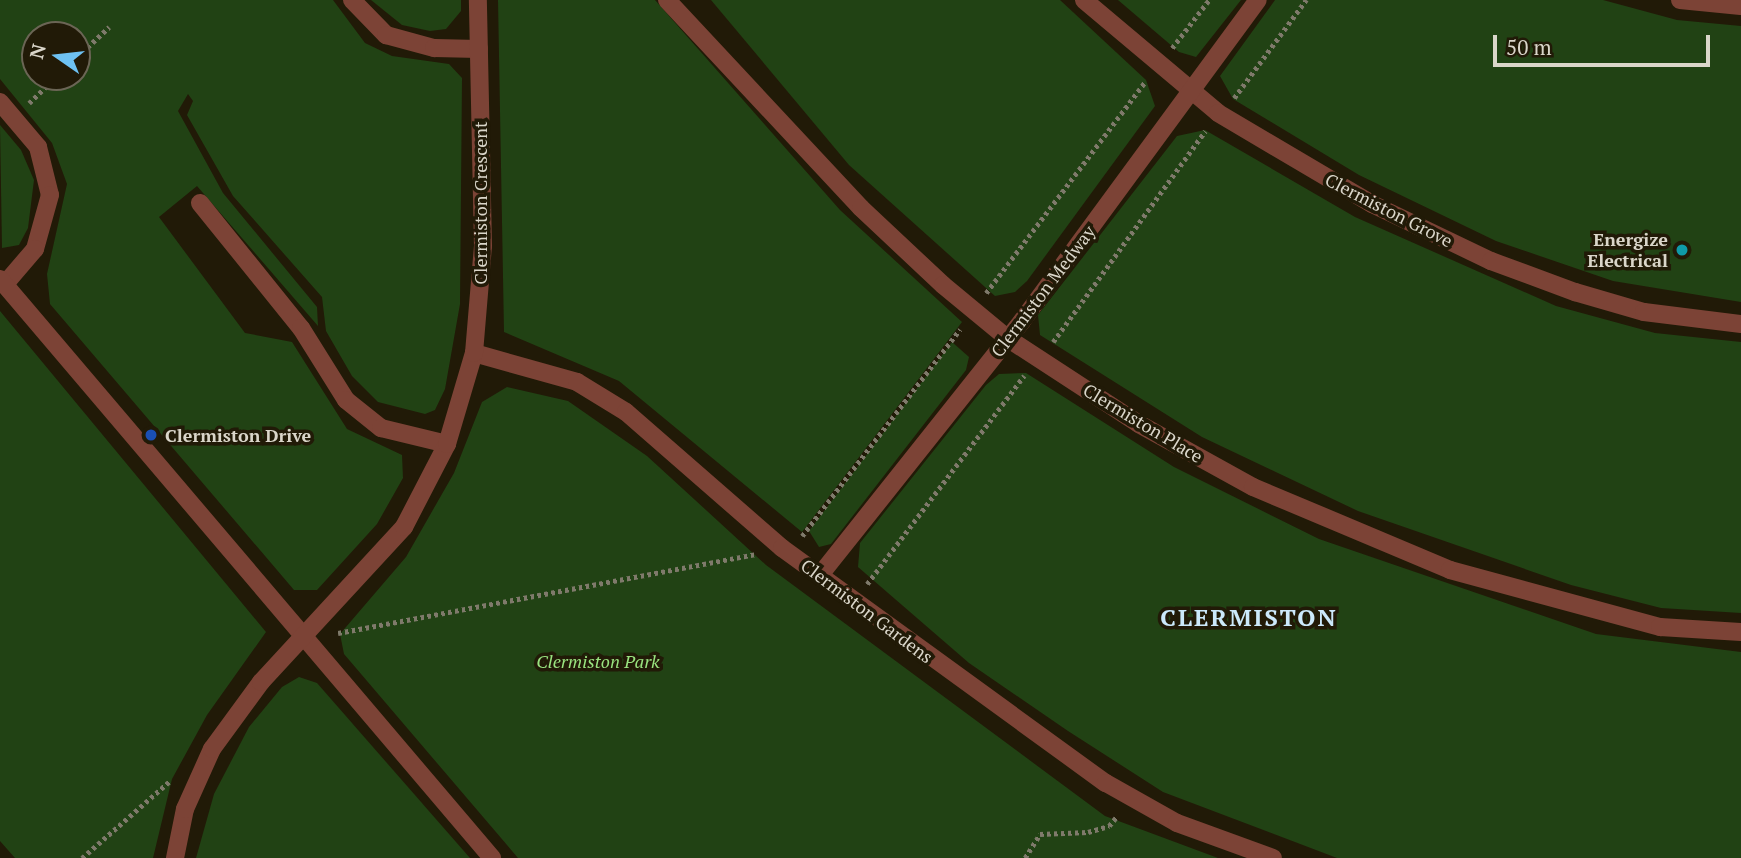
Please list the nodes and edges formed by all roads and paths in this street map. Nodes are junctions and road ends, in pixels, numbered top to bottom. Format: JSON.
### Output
{"nodes":[{"id":1,"x":352,"y":0,"type":"edge"},
{"id":2,"x":478,"y":0,"type":"edge"},
{"id":3,"x":667,"y":0,"type":"edge"},
{"id":4,"x":1084,"y":0,"type":"edge"},
{"id":5,"x":1209,"y":0,"type":"edge"},
{"id":6,"x":1258,"y":0,"type":"edge"},
{"id":7,"x":1306,"y":0,"type":"edge"},
{"id":8,"x":1679,"y":0,"type":"edge"},
{"id":9,"x":1741,"y":6,"type":"edge"},
{"id":10,"x":109,"y":27,"type":"dead end"},
{"id":11,"x":91,"y":44,"type":"edge"},
{"id":12,"x":479,"y":49,"type":"junction"},
{"id":13,"x":1157,"y":67,"type":"junction"},
{"id":14,"x":1190,"y":90,"type":"junction"},
{"id":15,"x":41,"y":91,"type":"edge"},
{"id":16,"x":0,"y":102,"type":"edge"},
{"id":17,"x":1218,"y":113,"type":"junction"},
{"id":18,"x":14,"y":117,"type":"junction"},
{"id":19,"x":200,"y":203,"type":"dead end"},
{"id":20,"x":2,"y":281,"type":"edge"},
{"id":21,"x":975,"y":311,"type":"junction"},
{"id":22,"x":1741,"y":324,"type":"edge"},
{"id":23,"x":1007,"y":338,"type":"junction"},
{"id":24,"x":474,"y":353,"type":"junction"},
{"id":25,"x":1039,"y":359,"type":"junction"},
{"id":26,"x":447,"y":444,"type":"junction"},
{"id":27,"x":782,"y":548,"type":"junction"},
{"id":28,"x":820,"y":575,"type":"junction"},
{"id":29,"x":854,"y":601,"type":"junction"},
{"id":30,"x":1741,"y":632,"type":"edge"},
{"id":31,"x":303,"y":640,"type":"junction"},
{"id":32,"x":194,"y":786,"type":"junction"},
{"id":33,"x":1130,"y":797,"type":"junction"},
{"id":34,"x":82,"y":858,"type":"edge"},
{"id":35,"x":175,"y":858,"type":"edge"},
{"id":36,"x":492,"y":858,"type":"edge"},
{"id":37,"x":1025,"y":858,"type":"edge"},
{"id":38,"x":1273,"y":858,"type":"edge"}],
"edges":[{"from":1,"to":12,"type":"street"},
{"from":2,"to":12,"type":"street","name":"Clermiston Crescent"},
{"from":3,"to":21,"type":"street","name":"Clermiston Place"},
{"from":4,"to":13,"type":"street","name":"Clermiston Grove"},
{"from":5,"to":13,"type":"path"},
{"from":6,"to":14,"type":"street","name":"Clermiston Medway"},
{"from":7,"to":17,"type":"path"},
{"from":8,"to":9,"type":"street"},
{"from":10,"to":11,"type":"path"},
{"from":12,"to":24,"type":"street","name":"Clermiston Crescent"},
{"from":13,"to":14,"type":"street","name":"Clermiston Grove"},
{"from":13,"to":21,"type":"path"},
{"from":14,"to":17,"type":"street","name":"Clermiston Grove"},
{"from":14,"to":23,"type":"street","name":"Clermiston Medway"},
{"from":15,"to":18,"type":"path"},
{"from":16,"to":18,"type":"street"},
{"from":17,"to":22,"type":"street","name":"Clermiston Grove"},
{"from":17,"to":25,"type":"path"},
{"from":18,"to":20,"type":"street"},
{"from":19,"to":26,"type":"street"},
{"from":20,"to":31,"type":"street"},
{"from":21,"to":23,"type":"street","name":"Clermiston Place"},
{"from":21,"to":27,"type":"path"},
{"from":23,"to":25,"type":"street","name":"Clermiston Place"},
{"from":23,"to":28,"type":"street","name":"Clermiston Medway"},
{"from":24,"to":26,"type":"street","name":"Clermiston Crescent"},
{"from":24,"to":27,"type":"street","name":"Clermiston Gardens"},
{"from":25,"to":29,"type":"path"},
{"from":25,"to":30,"type":"street","name":"Clermiston Place"},
{"from":26,"to":31,"type":"street","name":"Clermiston Crescent"},
{"from":27,"to":28,"type":"street","name":"Clermiston Gardens"},
{"from":27,"to":31,"type":"path"},
{"from":28,"to":29,"type":"street","name":"Clermiston Gardens"},
{"from":29,"to":33,"type":"street","name":"Clermiston Gardens"},
{"from":31,"to":32,"type":"street","name":"Clermiston Crescent"},
{"from":31,"to":36,"type":"street"},
{"from":32,"to":34,"type":"path"},
{"from":32,"to":35,"type":"street","name":"Clermiston Crescent"},
{"from":33,"to":37,"type":"path"},
{"from":33,"to":38,"type":"street","name":"Clermiston Gardens"}]}
